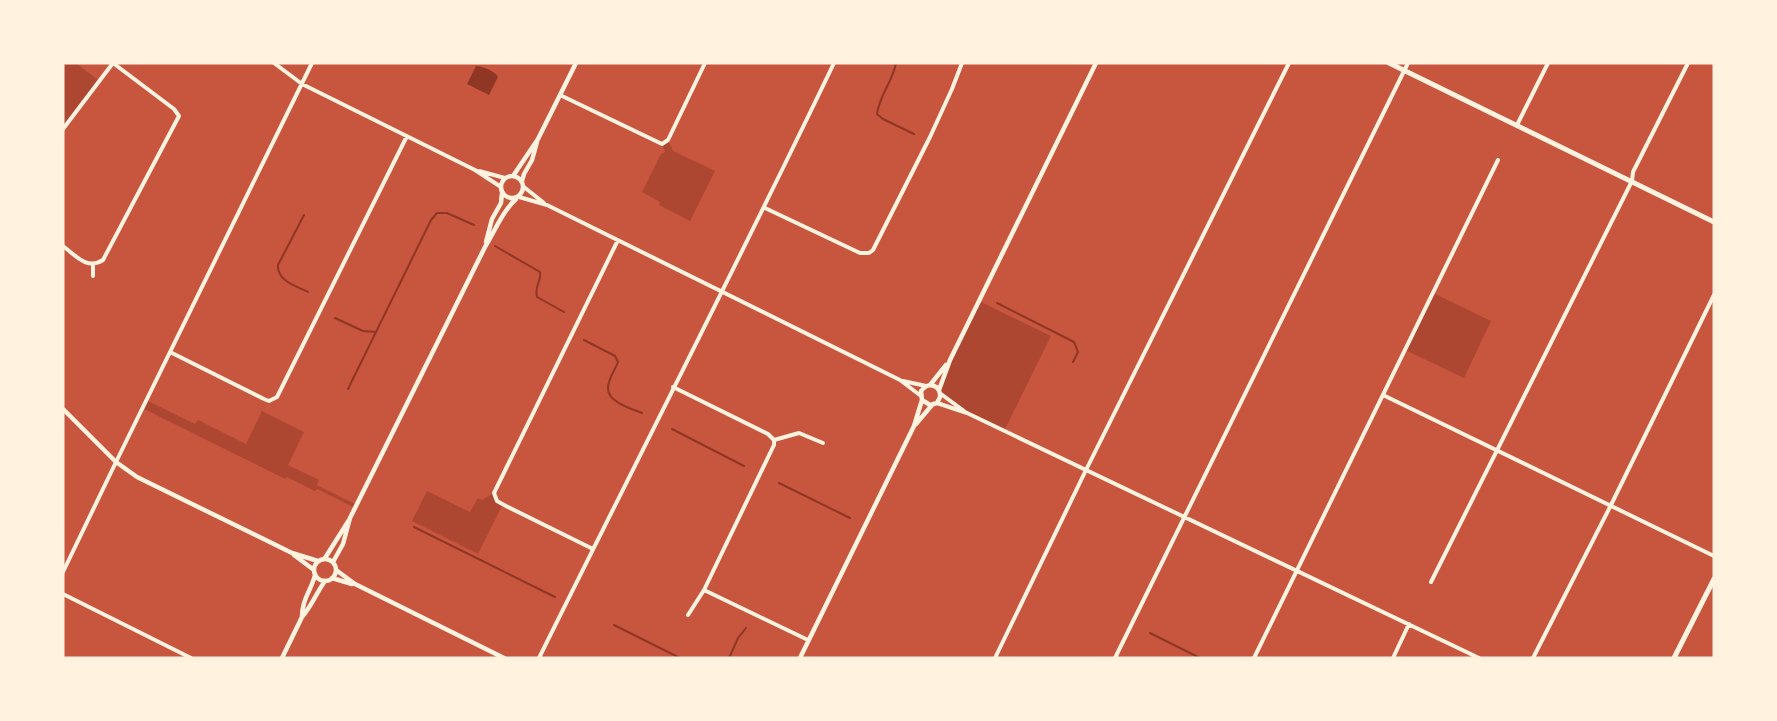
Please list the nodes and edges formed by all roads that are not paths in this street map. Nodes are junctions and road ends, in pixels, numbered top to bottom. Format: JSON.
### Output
{"nodes":[{"id":1,"x":113,"y":63,"type":"edge"},
{"id":2,"x":274,"y":63,"type":"edge"},
{"id":3,"x":312,"y":63,"type":"edge"},
{"id":4,"x":576,"y":63,"type":"edge"},
{"id":5,"x":705,"y":63,"type":"edge"},
{"id":6,"x":834,"y":63,"type":"edge"},
{"id":7,"x":962,"y":63,"type":"edge"},
{"id":8,"x":1096,"y":63,"type":"edge"},
{"id":9,"x":1289,"y":63,"type":"edge"},
{"id":10,"x":1389,"y":63,"type":"edge"},
{"id":11,"x":1408,"y":63,"type":"edge"},
{"id":12,"x":1548,"y":63,"type":"edge"},
{"id":13,"x":1688,"y":63,"type":"edge"},
{"id":14,"x":1404,"y":70,"type":"junction"},
{"id":15,"x":302,"y":84,"type":"junction"},
{"id":16,"x":560,"y":95,"type":"junction"},
{"id":17,"x":1517,"y":125,"type":"junction"},
{"id":18,"x":63,"y":129,"type":"edge"},
{"id":19,"x":406,"y":136,"type":"junction"},
{"id":20,"x":538,"y":139,"type":"junction"},
{"id":21,"x":1498,"y":160,"type":"dead end"},
{"id":22,"x":476,"y":170,"type":"junction"},
{"id":23,"x":513,"y":176,"type":"junction"},
{"id":24,"x":505,"y":178,"type":"junction"},
{"id":25,"x":1632,"y":181,"type":"junction"},
{"id":26,"x":523,"y":184,"type":"junction"},
{"id":27,"x":501,"y":187,"type":"junction"},
{"id":28,"x":502,"y":193,"type":"junction"},
{"id":29,"x":517,"y":198,"type":"junction"},
{"id":30,"x":547,"y":205,"type":"junction"},
{"id":31,"x":765,"y":208,"type":"junction"},
{"id":32,"x":1714,"y":222,"type":"edge"},
{"id":33,"x":618,"y":240,"type":"junction"},
{"id":34,"x":63,"y":246,"type":"edge"},
{"id":35,"x":485,"y":247,"type":"junction"},
{"id":36,"x":93,"y":265,"type":"junction"},
{"id":37,"x":93,"y":276,"type":"dead end"},
{"id":38,"x":723,"y":292,"type":"junction"},
{"id":39,"x":1714,"y":295,"type":"edge"},
{"id":40,"x":170,"y":352,"type":"junction"},
{"id":41,"x":950,"y":360,"type":"junction"},
{"id":42,"x":900,"y":380,"type":"junction"},
{"id":43,"x":928,"y":385,"type":"junction"},
{"id":44,"x":673,"y":387,"type":"junction"},
{"id":45,"x":940,"y":392,"type":"junction"},
{"id":46,"x":1383,"y":395,"type":"junction"},
{"id":47,"x":921,"y":398,"type":"junction"},
{"id":48,"x":935,"y":404,"type":"junction"},
{"id":49,"x":63,"y":409,"type":"edge"},
{"id":50,"x":967,"y":413,"type":"junction"},
{"id":51,"x":914,"y":426,"type":"junction"},
{"id":52,"x":774,"y":440,"type":"junction"},
{"id":53,"x":823,"y":443,"type":"dead end"},
{"id":54,"x":1496,"y":450,"type":"junction"},
{"id":55,"x":116,"y":462,"type":"junction"},
{"id":56,"x":1086,"y":470,"type":"junction"},
{"id":57,"x":1611,"y":505,"type":"junction"},
{"id":58,"x":1184,"y":517,"type":"junction"},
{"id":59,"x":350,"y":518,"type":"junction"},
{"id":60,"x":593,"y":549,"type":"junction"},
{"id":61,"x":292,"y":553,"type":"junction"},
{"id":62,"x":1714,"y":555,"type":"edge"},
{"id":63,"x":325,"y":558,"type":"junction"},
{"id":64,"x":318,"y":561,"type":"junction"},
{"id":65,"x":333,"y":562,"type":"junction"},
{"id":66,"x":336,"y":570,"type":"junction"},
{"id":67,"x":1297,"y":571,"type":"junction"},
{"id":68,"x":63,"y":572,"type":"edge"},
{"id":69,"x":314,"y":573,"type":"junction"},
{"id":70,"x":332,"y":578,"type":"junction"},
{"id":71,"x":1714,"y":579,"type":"edge"},
{"id":72,"x":325,"y":581,"type":"junction"},
{"id":73,"x":1431,"y":582,"type":"dead end"},
{"id":74,"x":355,"y":584,"type":"junction"},
{"id":75,"x":704,"y":590,"type":"junction"},
{"id":76,"x":63,"y":594,"type":"edge"},
{"id":77,"x":688,"y":615,"type":"dead end"},
{"id":78,"x":302,"y":617,"type":"junction"},
{"id":79,"x":1409,"y":624,"type":"junction"},
{"id":80,"x":808,"y":640,"type":"junction"},
{"id":81,"x":191,"y":658,"type":"edge"},
{"id":82,"x":282,"y":658,"type":"edge"},
{"id":83,"x":504,"y":658,"type":"edge"},
{"id":84,"x":539,"y":658,"type":"edge"},
{"id":85,"x":800,"y":658,"type":"edge"},
{"id":86,"x":995,"y":658,"type":"edge"},
{"id":87,"x":1115,"y":658,"type":"edge"},
{"id":88,"x":1254,"y":658,"type":"edge"},
{"id":89,"x":1393,"y":658,"type":"edge"},
{"id":90,"x":1479,"y":658,"type":"edge"},
{"id":91,"x":1533,"y":658,"type":"edge"},
{"id":92,"x":1674,"y":658,"type":"edge"}],
"edges":[{"from":1,"to":18,"type":"street"},
{"from":1,"to":36,"type":"street"},
{"from":2,"to":15,"type":"street"},
{"from":3,"to":15,"type":"street"},
{"from":4,"to":16,"type":"street"},
{"from":5,"to":16,"type":"street"},
{"from":6,"to":31,"type":"street"},
{"from":7,"to":31,"type":"street"},
{"from":8,"to":41,"type":"street"},
{"from":9,"to":56,"type":"street"},
{"from":10,"to":14,"type":"main road"},
{"from":11,"to":14,"type":"street"},
{"from":12,"to":17,"type":"street"},
{"from":13,"to":25,"type":"street"},
{"from":14,"to":17,"type":"main road"},
{"from":14,"to":58,"type":"street"},
{"from":15,"to":19,"type":"street"},
{"from":15,"to":40,"type":"street"},
{"from":16,"to":20,"type":"street"},
{"from":17,"to":25,"type":"main road"},
{"from":19,"to":22,"type":"street"},
{"from":19,"to":40,"type":"street"},
{"from":20,"to":23,"type":"street"},
{"from":20,"to":26,"type":"street"},
{"from":21,"to":46,"type":"street"},
{"from":22,"to":24,"type":"street"},
{"from":22,"to":27,"type":"street"},
{"from":23,"to":24,"type":"street"},
{"from":23,"to":26,"type":"street"},
{"from":24,"to":27,"type":"street"},
{"from":25,"to":32,"type":"main road"},
{"from":25,"to":54,"type":"street"},
{"from":26,"to":29,"type":"street"},
{"from":26,"to":30,"type":"street"},
{"from":27,"to":28,"type":"street"},
{"from":28,"to":29,"type":"street"},
{"from":28,"to":35,"type":"street"},
{"from":29,"to":30,"type":"street"},
{"from":29,"to":35,"type":"street"},
{"from":30,"to":33,"type":"street"},
{"from":31,"to":38,"type":"street"},
{"from":33,"to":38,"type":"street"},
{"from":33,"to":60,"type":"street"},
{"from":34,"to":36,"type":"street"},
{"from":35,"to":59,"type":"street"},
{"from":36,"to":37,"type":"street"},
{"from":38,"to":42,"type":"street"},
{"from":38,"to":44,"type":"street"},
{"from":39,"to":57,"type":"street"},
{"from":40,"to":55,"type":"street"},
{"from":41,"to":43,"type":"street"},
{"from":41,"to":45,"type":"street"},
{"from":42,"to":43,"type":"street"},
{"from":42,"to":47,"type":"street"},
{"from":43,"to":45,"type":"street"},
{"from":43,"to":47,"type":"street"},
{"from":44,"to":52,"type":"street"},
{"from":44,"to":60,"type":"street"},
{"from":45,"to":48,"type":"street"},
{"from":45,"to":50,"type":"street"},
{"from":46,"to":54,"type":"street"},
{"from":46,"to":67,"type":"street"},
{"from":47,"to":48,"type":"street"},
{"from":47,"to":51,"type":"street"},
{"from":48,"to":50,"type":"street"},
{"from":48,"to":51,"type":"street"},
{"from":49,"to":55,"type":"street"},
{"from":50,"to":56,"type":"street"},
{"from":51,"to":80,"type":"street"},
{"from":52,"to":53,"type":"street"},
{"from":52,"to":75,"type":"street"},
{"from":54,"to":57,"type":"street"},
{"from":54,"to":73,"type":"street"},
{"from":55,"to":61,"type":"street"},
{"from":55,"to":68,"type":"street"},
{"from":56,"to":58,"type":"street"},
{"from":56,"to":86,"type":"street"},
{"from":57,"to":62,"type":"street"},
{"from":57,"to":91,"type":"street"},
{"from":58,"to":67,"type":"street"},
{"from":58,"to":87,"type":"street"},
{"from":59,"to":63,"type":"street"},
{"from":59,"to":65,"type":"street"},
{"from":60,"to":84,"type":"street"},
{"from":61,"to":64,"type":"street"},
{"from":61,"to":69,"type":"street"},
{"from":63,"to":64,"type":"street"},
{"from":63,"to":65,"type":"street"},
{"from":64,"to":69,"type":"street"},
{"from":65,"to":66,"type":"street"},
{"from":66,"to":70,"type":"street"},
{"from":66,"to":74,"type":"street"},
{"from":67,"to":79,"type":"street"},
{"from":67,"to":88,"type":"street"},
{"from":69,"to":72,"type":"street"},
{"from":69,"to":78,"type":"street"},
{"from":70,"to":72,"type":"street"},
{"from":70,"to":74,"type":"street"},
{"from":71,"to":92,"type":"main road"},
{"from":72,"to":78,"type":"street"},
{"from":74,"to":83,"type":"street"},
{"from":75,"to":77,"type":"street"},
{"from":75,"to":80,"type":"street"},
{"from":76,"to":81,"type":"street"},
{"from":78,"to":82,"type":"street"},
{"from":79,"to":89,"type":"street"},
{"from":79,"to":90,"type":"street"},
{"from":80,"to":85,"type":"street"}]}
